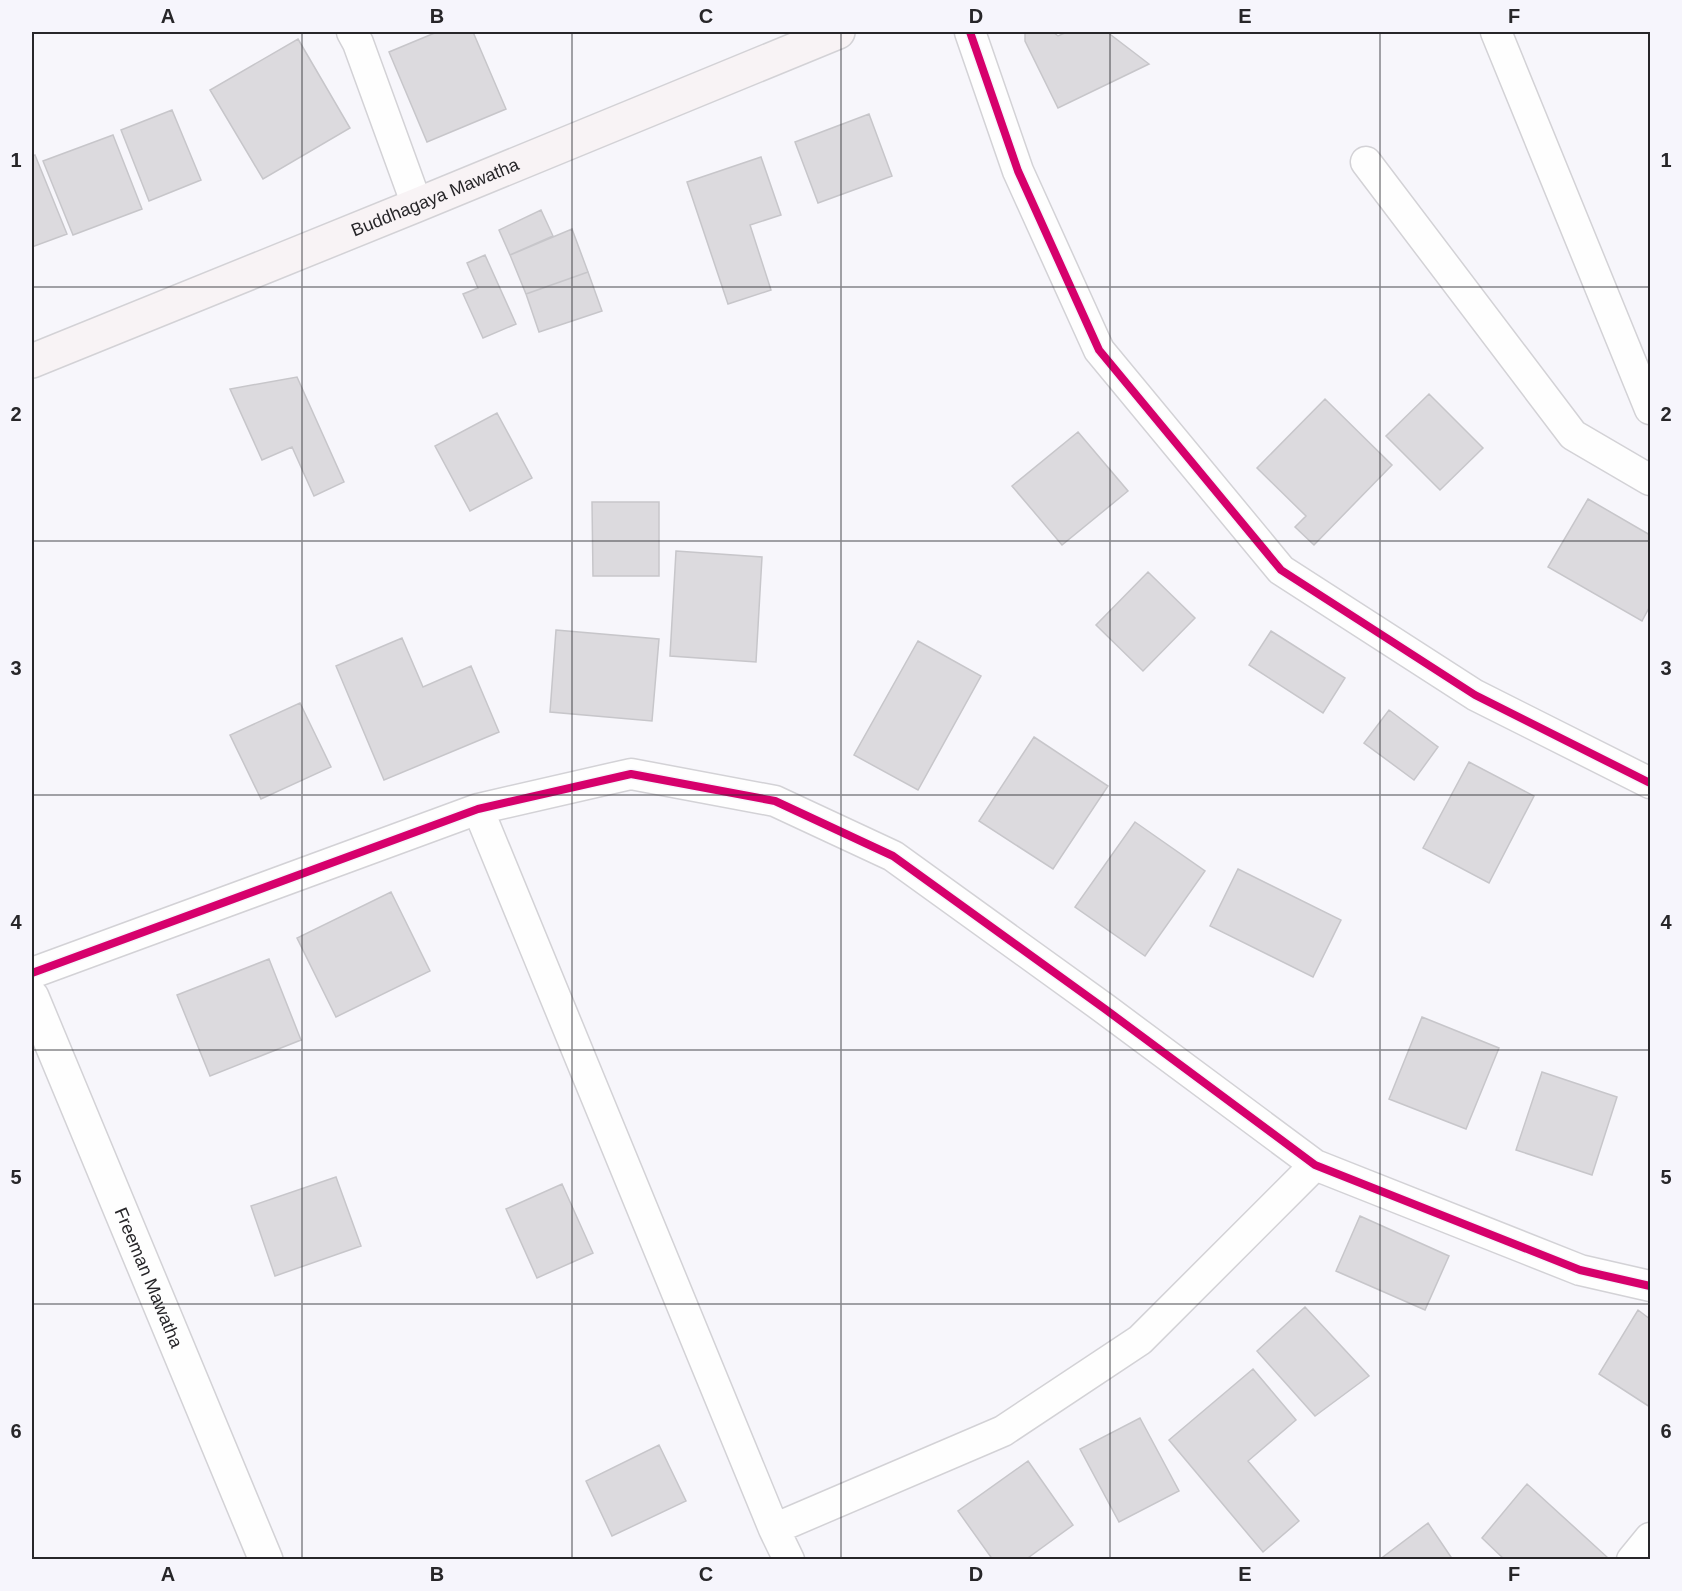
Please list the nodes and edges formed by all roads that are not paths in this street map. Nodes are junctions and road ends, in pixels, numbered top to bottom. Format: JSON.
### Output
{"nodes":[{"id":1,"x":352,"y":32,"type":"edge"},
{"id":2,"x":838,"y":32,"type":"edge"},
{"id":3,"x":970,"y":32,"type":"edge"},
{"id":4,"x":1496,"y":32,"type":"edge"},
{"id":5,"x":1366,"y":162,"type":"dead end"},
{"id":6,"x":417,"y":205,"type":"junction"},
{"id":7,"x":32,"y":361,"type":"edge"},
{"id":8,"x":1650,"y":409,"type":"edge"},
{"id":9,"x":1650,"y":480,"type":"edge"},
{"id":10,"x":1650,"y":783,"type":"edge"},
{"id":11,"x":478,"y":809,"type":"junction"},
{"id":12,"x":32,"y":973,"type":"edge"},
{"id":13,"x":32,"y":997,"type":"edge"},
{"id":14,"x":1315,"y":1165,"type":"junction"},
{"id":15,"x":1650,"y":1286,"type":"edge"},
{"id":16,"x":774,"y":1529,"type":"junction"},
{"id":17,"x":1650,"y":1538,"type":"edge"},
{"id":18,"x":266,"y":1560,"type":"edge"},
{"id":19,"x":789,"y":1560,"type":"edge"},
{"id":20,"x":1632,"y":1560,"type":"edge"}],
"edges":[{"from":1,"to":6,"type":"street"},
{"from":2,"to":6,"type":"main road","name":"Buddhagaya Mawatha"},
{"from":3,"to":10,"type":"street"},
{"from":4,"to":8,"type":"street"},
{"from":5,"to":9,"type":"street"},
{"from":6,"to":7,"type":"main road","name":"Buddhagaya Mawatha"},
{"from":11,"to":12,"type":"street"},
{"from":11,"to":14,"type":"street"},
{"from":11,"to":16,"type":"street"},
{"from":13,"to":18,"type":"street","name":"Freeman Mawatha"},
{"from":14,"to":15,"type":"street"},
{"from":14,"to":16,"type":"street"},
{"from":16,"to":19,"type":"street"},
{"from":17,"to":20,"type":"street"}]}
